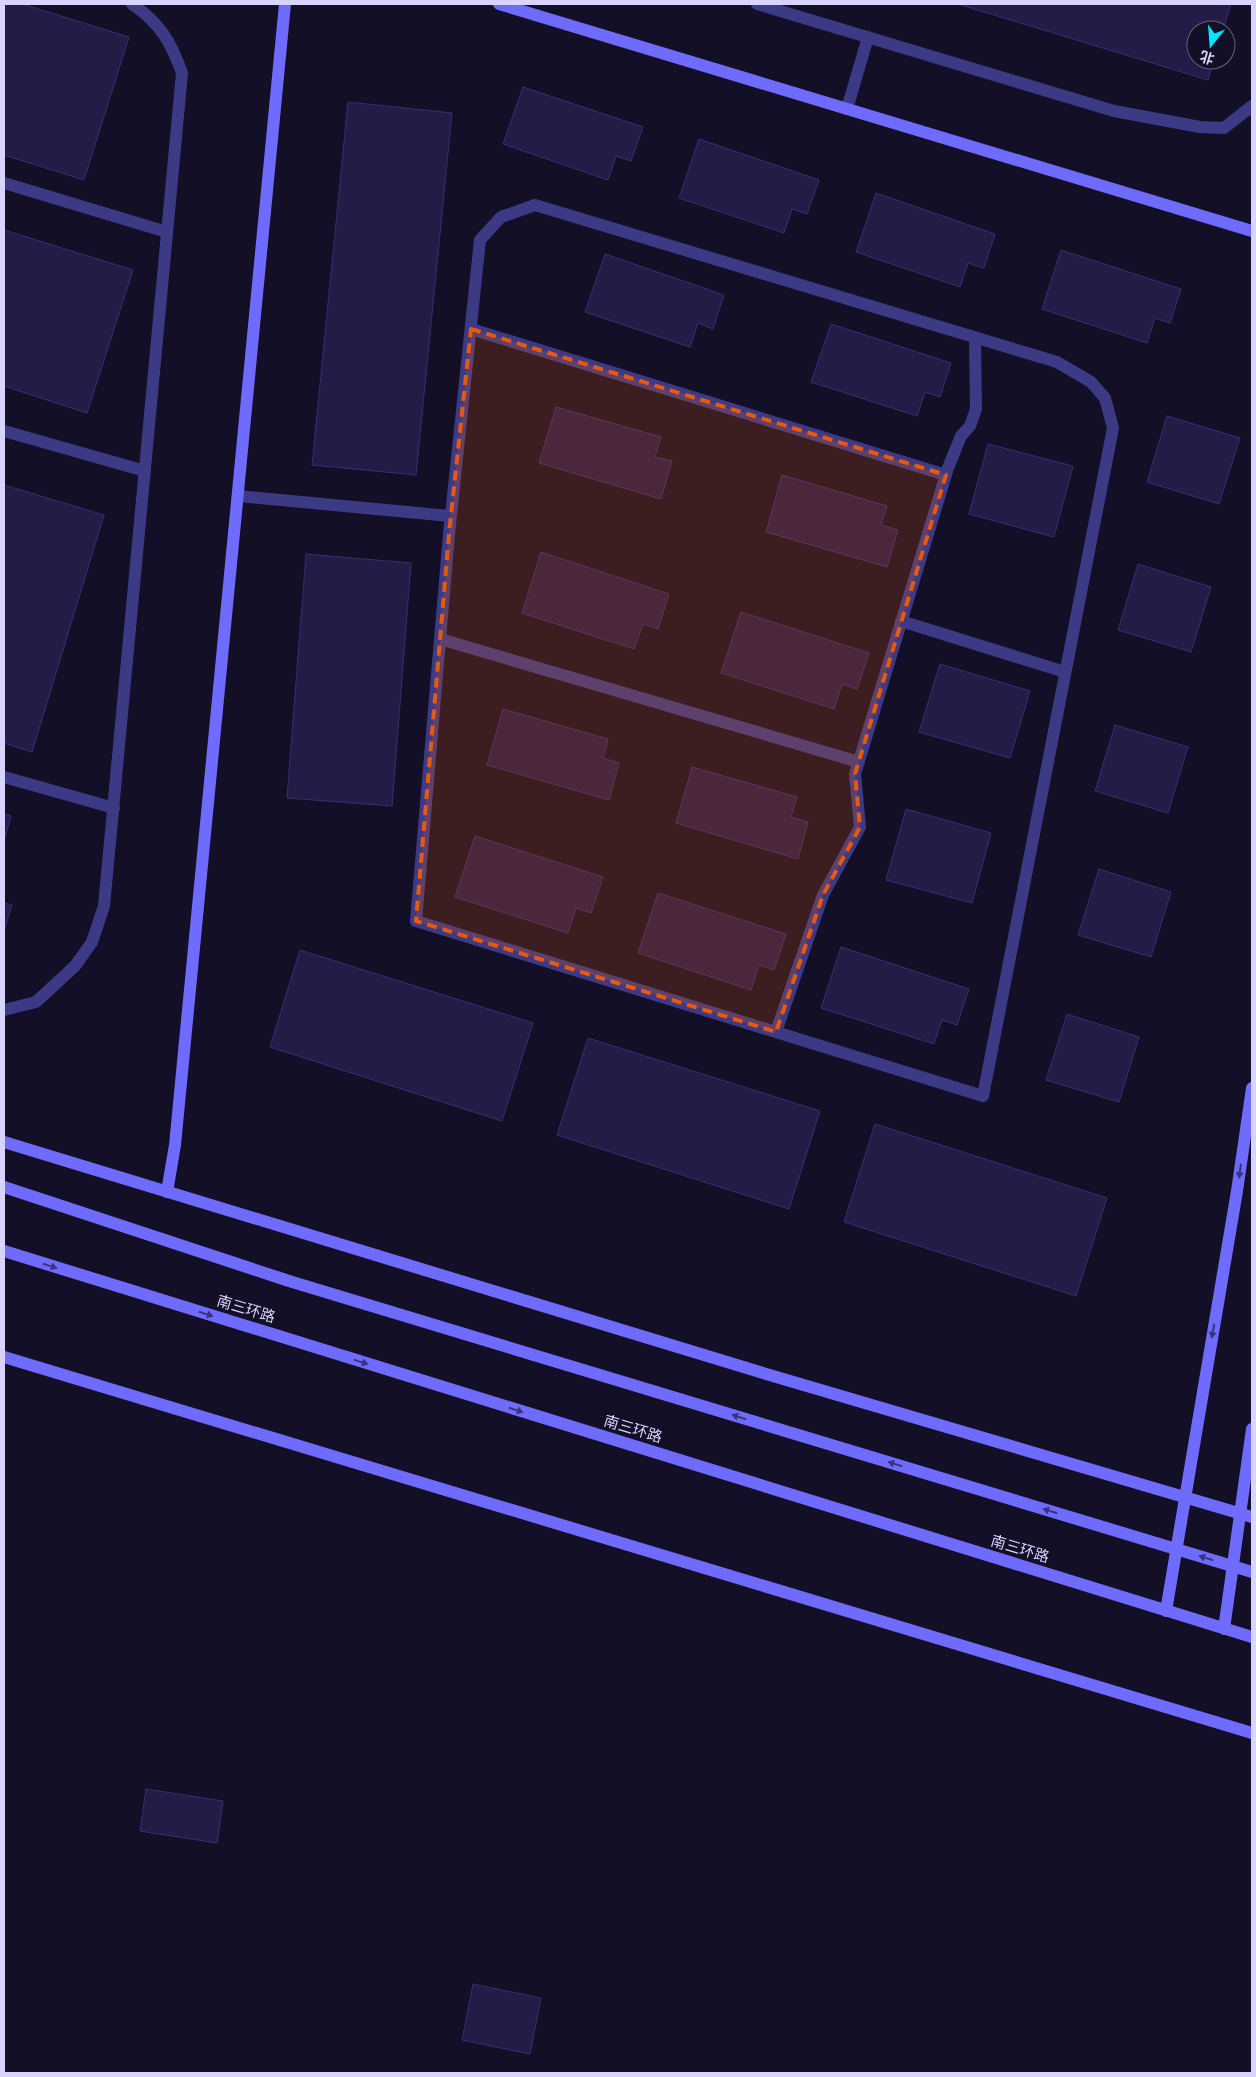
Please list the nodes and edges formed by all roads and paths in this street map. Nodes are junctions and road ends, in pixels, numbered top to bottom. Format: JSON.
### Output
{"nodes":[{"id":1,"x":132,"y":4,"type":"edge"},
{"id":2,"x":285,"y":4,"type":"edge"},
{"id":3,"x":499,"y":4,"type":"edge"},
{"id":4,"x":757,"y":4,"type":"edge"},
{"id":5,"x":868,"y":37,"type":"junction"},
{"id":6,"x":1252,"y":106,"type":"edge"},
{"id":7,"x":848,"y":109,"type":"junction"},
{"id":8,"x":4,"y":182,"type":"edge"},
{"id":9,"x":1252,"y":231,"type":"edge"},
{"id":10,"x":167,"y":232,"type":"junction"},
{"id":11,"x":471,"y":329,"type":"junction"},
{"id":12,"x":975,"y":338,"type":"junction"},
{"id":13,"x":4,"y":431,"type":"edge"},
{"id":14,"x":145,"y":471,"type":"junction"},
{"id":15,"x":946,"y":475,"type":"junction"},
{"id":16,"x":238,"y":496,"type":"junction"},
{"id":17,"x":450,"y":516,"type":"junction"},
{"id":18,"x":901,"y":621,"type":"junction"},
{"id":19,"x":440,"y":639,"type":"junction"},
{"id":20,"x":1065,"y":672,"type":"junction"},
{"id":21,"x":859,"y":762,"type":"junction"},
{"id":22,"x":4,"y":776,"type":"edge"},
{"id":23,"x":114,"y":808,"type":"junction"},
{"id":24,"x":4,"y":1010,"type":"edge"},
{"id":25,"x":776,"y":1032,"type":"junction"},
{"id":26,"x":1252,"y":1088,"type":"edge"},
{"id":27,"x":4,"y":1142,"type":"edge"},
{"id":28,"x":4,"y":1187,"type":"edge"},
{"id":29,"x":167,"y":1192,"type":"junction"},
{"id":30,"x":4,"y":1252,"type":"edge"},
{"id":31,"x":4,"y":1357,"type":"edge"},
{"id":32,"x":1252,"y":1429,"type":"edge"},
{"id":33,"x":1185,"y":1498,"type":"junction"},
{"id":34,"x":1246,"y":1515,"type":"edge"},
{"id":35,"x":1176,"y":1549,"type":"junction"},
{"id":36,"x":1233,"y":1566,"type":"junction"},
{"id":37,"x":1252,"y":1572,"type":"edge"},
{"id":38,"x":1166,"y":1611,"type":"junction"},
{"id":39,"x":1224,"y":1629,"type":"junction"},
{"id":40,"x":1252,"y":1637,"type":"edge"},
{"id":41,"x":1252,"y":1733,"type":"edge"}],
"edges":[{"from":1,"to":10,"type":"street"},
{"from":2,"to":16,"type":"street"},
{"from":3,"to":7,"type":"street"},
{"from":4,"to":5,"type":"street"},
{"from":5,"to":6,"type":"street"},
{"from":5,"to":7,"type":"street"},
{"from":7,"to":9,"type":"street"},
{"from":8,"to":10,"type":"street"},
{"from":10,"to":14,"type":"street"},
{"from":11,"to":12,"type":"street"},
{"from":11,"to":15,"type":"street"},
{"from":11,"to":17,"type":"street"},
{"from":12,"to":15,"type":"street"},
{"from":12,"to":20,"type":"street"},
{"from":13,"to":14,"type":"street"},
{"from":14,"to":23,"type":"street"},
{"from":15,"to":18,"type":"street"},
{"from":16,"to":17,"type":"street"},
{"from":16,"to":29,"type":"street"},
{"from":17,"to":19,"type":"street"},
{"from":18,"to":20,"type":"street"},
{"from":18,"to":21,"type":"street"},
{"from":19,"to":21,"type":"street"},
{"from":19,"to":25,"type":"street"},
{"from":20,"to":25,"type":"street"},
{"from":21,"to":25,"type":"street"},
{"from":22,"to":23,"type":"street"},
{"from":23,"to":24,"type":"street"},
{"from":26,"to":33,"type":"street","one_way":true},
{"from":27,"to":29,"type":"street"},
{"from":35,"to":28,"type":"street","one_way":true},
{"from":29,"to":33,"type":"street"},
{"from":30,"to":38,"type":"street","name":"南三环路","one_way":true},
{"from":31,"to":41,"type":"street"},
{"from":32,"to":34,"type":"street"},
{"from":33,"to":34,"type":"street"},
{"from":33,"to":35,"type":"street"},
{"from":34,"to":36,"type":"street"},
{"from":36,"to":35,"type":"street","one_way":true},
{"from":35,"to":38,"type":"street"},
{"from":36,"to":37,"type":"street"},
{"from":36,"to":39,"type":"street"},
{"from":38,"to":39,"type":"street","name":"南三环路"},
{"from":39,"to":40,"type":"street","name":"南三环路"}]}
